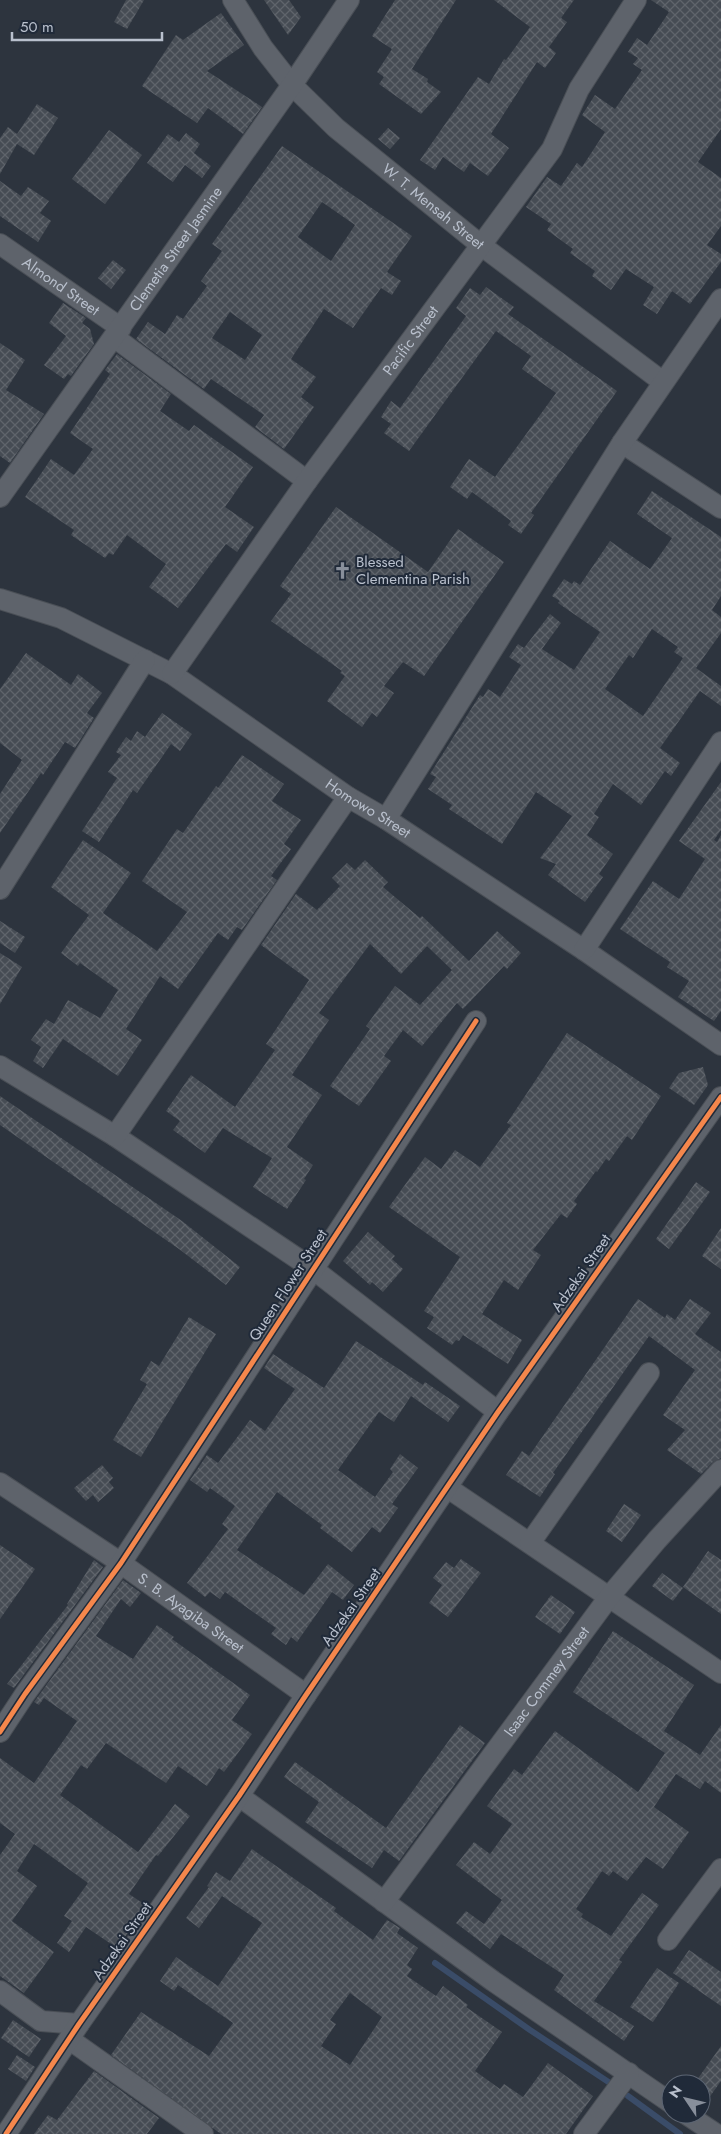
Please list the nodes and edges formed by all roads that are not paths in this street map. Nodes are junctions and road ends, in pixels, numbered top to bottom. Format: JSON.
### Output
{"nodes":[{"id":1,"x":233,"y":0,"type":"edge"},
{"id":2,"x":349,"y":0,"type":"edge"},
{"id":3,"x":636,"y":0,"type":"edge"},
{"id":4,"x":292,"y":85,"type":"junction"},
{"id":5,"x":0,"y":244,"type":"edge"},
{"id":6,"x":482,"y":246,"type":"junction"},
{"id":7,"x":721,"y":299,"type":"edge"},
{"id":8,"x":117,"y":332,"type":"junction"},
{"id":9,"x":663,"y":382,"type":"junction"},
{"id":10,"x":622,"y":443,"type":"junction"},
{"id":11,"x":307,"y":481,"type":"junction"},
{"id":12,"x":0,"y":497,"type":"edge"},
{"id":13,"x":721,"y":508,"type":"edge"},
{"id":14,"x":0,"y":600,"type":"edge"},
{"id":15,"x":145,"y":660,"type":"junction"},
{"id":16,"x":172,"y":674,"type":"junction"},
{"id":17,"x":721,"y":742,"type":"edge"},
{"id":18,"x":348,"y":797,"type":"junction"},
{"id":19,"x":386,"y":819,"type":"junction"},
{"id":20,"x":0,"y":889,"type":"edge"},
{"id":21,"x":584,"y":950,"type":"junction"},
{"id":22,"x":476,"y":1021,"type":"dead end"},
{"id":23,"x":721,"y":1046,"type":"edge"},
{"id":24,"x":0,"y":1066,"type":"edge"},
{"id":25,"x":721,"y":1097,"type":"edge"},
{"id":26,"x":115,"y":1136,"type":"junction"},
{"id":27,"x":313,"y":1269,"type":"junction"},
{"id":28,"x":649,"y":1373,"type":"dead end"},
{"id":29,"x":498,"y":1412,"type":"junction"},
{"id":30,"x":721,"y":1470,"type":"edge"},
{"id":31,"x":0,"y":1483,"type":"edge"},
{"id":32,"x":448,"y":1488,"type":"junction"},
{"id":33,"x":530,"y":1543,"type":"junction"},
{"id":34,"x":120,"y":1563,"type":"junction"},
{"id":35,"x":609,"y":1597,"type":"junction"},
{"id":36,"x":721,"y":1673,"type":"edge"},
{"id":37,"x":306,"y":1695,"type":"junction"},
{"id":38,"x":0,"y":1732,"type":"edge"},
{"id":39,"x":240,"y":1796,"type":"junction"},
{"id":40,"x":721,"y":1869,"type":"edge"},
{"id":41,"x":384,"y":1902,"type":"junction"},
{"id":42,"x":668,"y":1940,"type":"dead end"},
{"id":43,"x":0,"y":1991,"type":"edge"},
{"id":44,"x":74,"y":2032,"type":"junction"},
{"id":45,"x":628,"y":2073,"type":"junction"},
{"id":46,"x":661,"y":2097,"type":"edge"},
{"id":47,"x":701,"y":2124,"type":"edge"},
{"id":48,"x":6,"y":2134,"type":"edge"},
{"id":49,"x":203,"y":2134,"type":"edge"},
{"id":50,"x":584,"y":2134,"type":"edge"},
{"id":51,"x":716,"y":2134,"type":"edge"}],
"edges":[{"from":1,"to":4,"type":"street","name":"W. T. Mensah Street"},
{"from":2,"to":4,"type":"street","name":"Clemetia Street Jasmine"},
{"from":3,"to":6,"type":"street","name":"Pacific Street"},
{"from":4,"to":6,"type":"street","name":"W. T. Mensah Street"},
{"from":4,"to":8,"type":"street","name":"Clemetia Street Jasmine"},
{"from":5,"to":8,"type":"street","name":"Almond Street"},
{"from":6,"to":9,"type":"street","name":"W. T. Mensah Street"},
{"from":6,"to":11,"type":"street","name":"Pacific Street"},
{"from":7,"to":9,"type":"street"},
{"from":8,"to":11,"type":"street","name":"Almond Street"},
{"from":8,"to":12,"type":"street","name":"Clemetia Street Jasmine"},
{"from":9,"to":10,"type":"street"},
{"from":10,"to":13,"type":"street"},
{"from":10,"to":19,"type":"street"},
{"from":11,"to":16,"type":"street","name":"Pacific Street"},
{"from":14,"to":15,"type":"street","name":"Homowo Street"},
{"from":15,"to":16,"type":"street","name":"Homowo Street"},
{"from":15,"to":20,"type":"street"},
{"from":16,"to":18,"type":"street","name":"Homowo Street"},
{"from":17,"to":21,"type":"street"},
{"from":18,"to":19,"type":"street","name":"Homowo Street"},
{"from":18,"to":26,"type":"street"},
{"from":19,"to":21,"type":"street","name":"Homowo Street"},
{"from":21,"to":23,"type":"street","name":"Homowo Street"},
{"from":22,"to":27,"type":"street","name":"Queen Flower Street"},
{"from":24,"to":26,"type":"street"},
{"from":25,"to":29,"type":"street","name":"Adzekai Street"},
{"from":26,"to":27,"type":"street"},
{"from":27,"to":29,"type":"street"},
{"from":27,"to":34,"type":"street","name":"Queen Flower Street"},
{"from":28,"to":33,"type":"street"},
{"from":29,"to":32,"type":"street","name":"Adzekai Street"},
{"from":30,"to":35,"type":"street","name":"Isaac Commey Street"},
{"from":31,"to":34,"type":"street","name":"S. B. Ayagiba Street"},
{"from":32,"to":33,"type":"street"},
{"from":32,"to":37,"type":"street","name":"Adzekai Street"},
{"from":33,"to":35,"type":"street"},
{"from":34,"to":37,"type":"street","name":"S. B. Ayagiba Street"},
{"from":34,"to":38,"type":"street","name":"Queen Flower Street"},
{"from":35,"to":36,"type":"street"},
{"from":35,"to":41,"type":"street","name":"Isaac Commey Street"},
{"from":37,"to":39,"type":"street","name":"Adzekai Street"},
{"from":39,"to":41,"type":"street"},
{"from":39,"to":44,"type":"street","name":"Adzekai Street"},
{"from":40,"to":42,"type":"street"},
{"from":41,"to":45,"type":"street"},
{"from":43,"to":44,"type":"street"},
{"from":44,"to":48,"type":"street","name":"Adzekai Street"},
{"from":44,"to":49,"type":"street"},
{"from":45,"to":46,"type":"street"},
{"from":45,"to":50,"type":"street"},
{"from":47,"to":51,"type":"street"}]}
